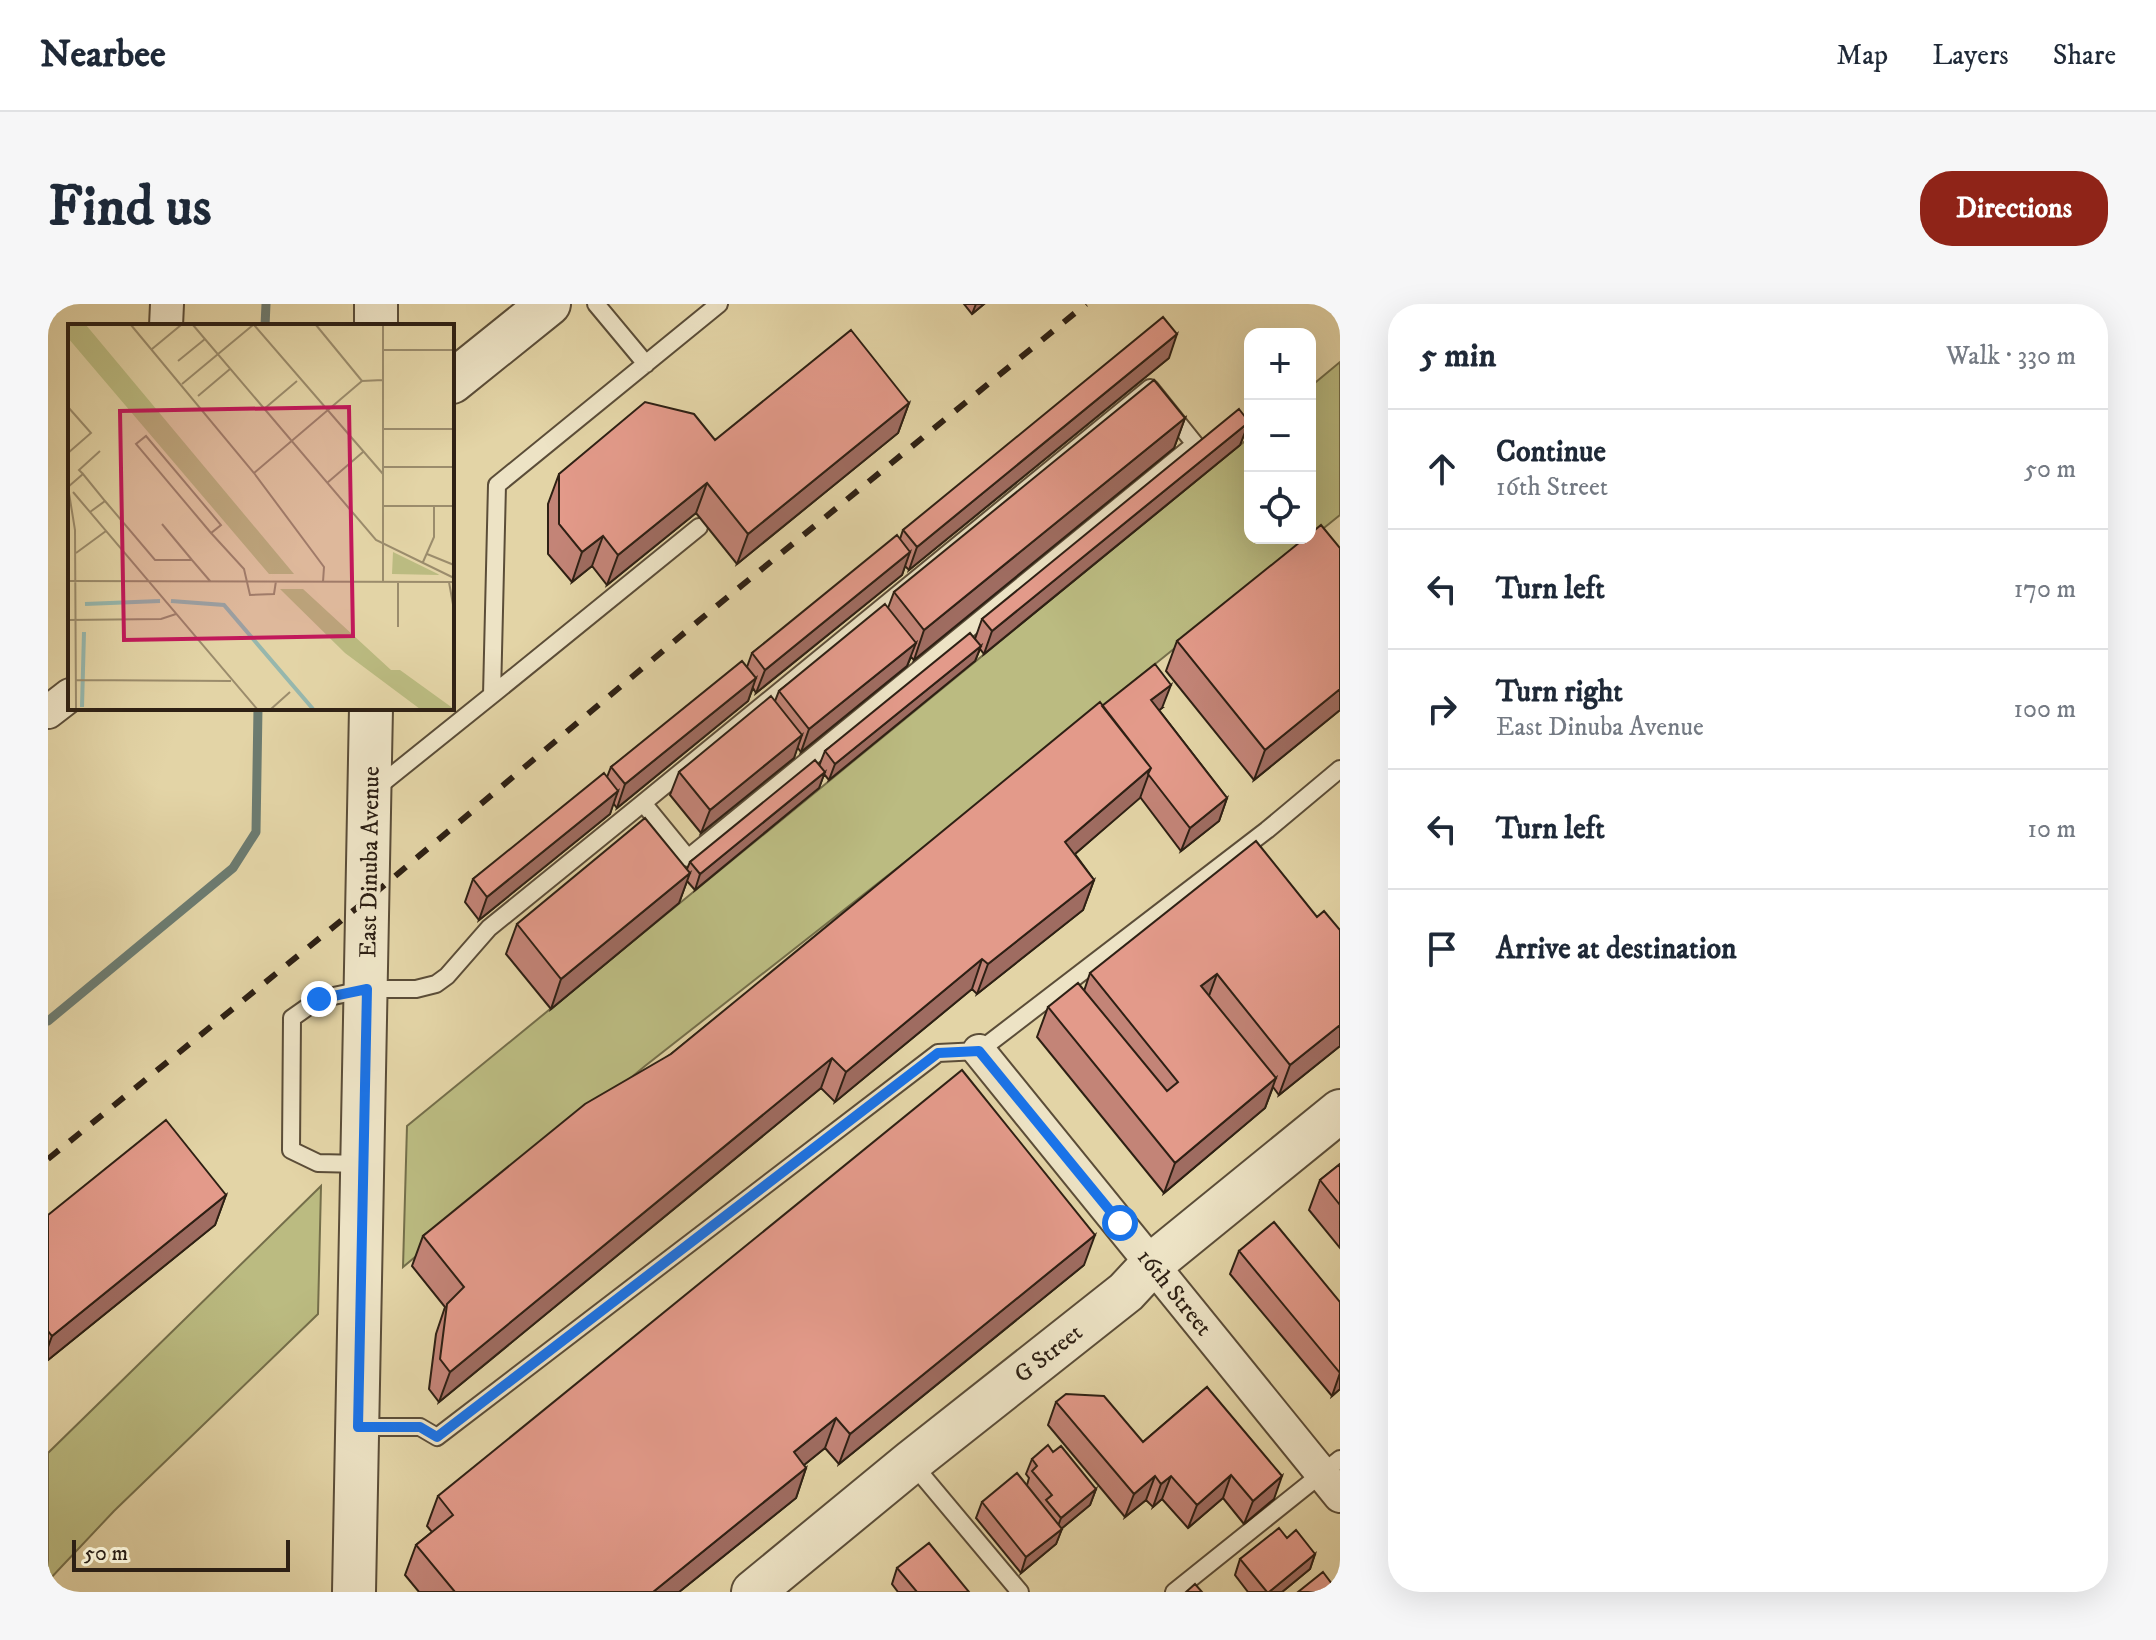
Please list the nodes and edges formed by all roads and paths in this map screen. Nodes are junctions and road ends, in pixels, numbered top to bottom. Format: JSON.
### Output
{"nodes":[{"id":1,"x":167,"y":304,"type":"edge"},
{"id":2,"x":549,"y":304,"type":"edge"},
{"id":3,"x":596,"y":304,"type":"edge"},
{"id":4,"x":719,"y":304,"type":"edge"},
{"id":5,"x":166,"y":324,"type":"edge"},
{"id":6,"x":646,"y":364,"type":"junction"},
{"id":7,"x":454,"y":380,"type":"edge"},
{"id":8,"x":699,"y":527,"type":"dead end"},
{"id":9,"x":492,"y":695,"type":"junction"},
{"id":10,"x":68,"y":697,"type":"edge"},
{"id":11,"x":371,"y":710,"type":"edge"},
{"id":12,"x":48,"y":712,"type":"edge"},
{"id":13,"x":1340,"y":769,"type":"edge"},
{"id":14,"x":371,"y":793,"type":"junction"},
{"id":15,"x":643,"y":803,"type":"junction"},
{"id":16,"x":367,"y":989,"type":"junction"},
{"id":17,"x":979,"y":1051,"type":"junction"},
{"id":18,"x":1339,"y":1114,"type":"edge"},
{"id":19,"x":363,"y":1164,"type":"junction"},
{"id":20,"x":1152,"y":1264,"type":"junction"},
{"id":21,"x":358,"y":1427,"type":"junction"},
{"id":22,"x":911,"y":1462,"type":"junction"},
{"id":23,"x":1334,"y":1477,"type":"edge"},
{"id":24,"x":354,"y":1592,"type":"edge"},
{"id":25,"x":753,"y":1592,"type":"edge"},
{"id":26,"x":1020,"y":1592,"type":"edge"},
{"id":27,"x":1174,"y":1592,"type":"edge"}],
"edges":[{"from":1,"to":5,"type":"street"},
{"from":2,"to":7,"type":"street"},
{"from":3,"to":6,"type":"lane"},
{"from":4,"to":6,"type":"lane"},
{"from":6,"to":9,"type":"lane"},
{"from":8,"to":9,"type":"lane"},
{"from":9,"to":14,"type":"lane"},
{"from":10,"to":12,"type":"street"},
{"from":11,"to":14,"type":"street","name":"East Dinuba Avenue"},
{"from":13,"to":17,"type":"lane"},
{"from":14,"to":16,"type":"street","name":"East Dinuba Avenue"},
{"from":15,"to":15,"type":"lane"},
{"from":15,"to":16,"type":"lane"},
{"from":16,"to":19,"type":"street","name":"East Dinuba Avenue"},
{"from":16,"to":19,"type":"lane"},
{"from":17,"to":20,"type":"street","name":"16th Street"},
{"from":17,"to":21,"type":"lane"},
{"from":18,"to":20,"type":"street","name":"G Street"},
{"from":19,"to":21,"type":"street","name":"East Dinuba Avenue"},
{"from":20,"to":22,"type":"street","name":"G Street"},
{"from":20,"to":23,"type":"street","name":"16th Street"},
{"from":21,"to":24,"type":"street","name":"East Dinuba Avenue"},
{"from":22,"to":25,"type":"street","name":"G Street"},
{"from":22,"to":26,"type":"lane"},
{"from":23,"to":27,"type":"lane"}]}
